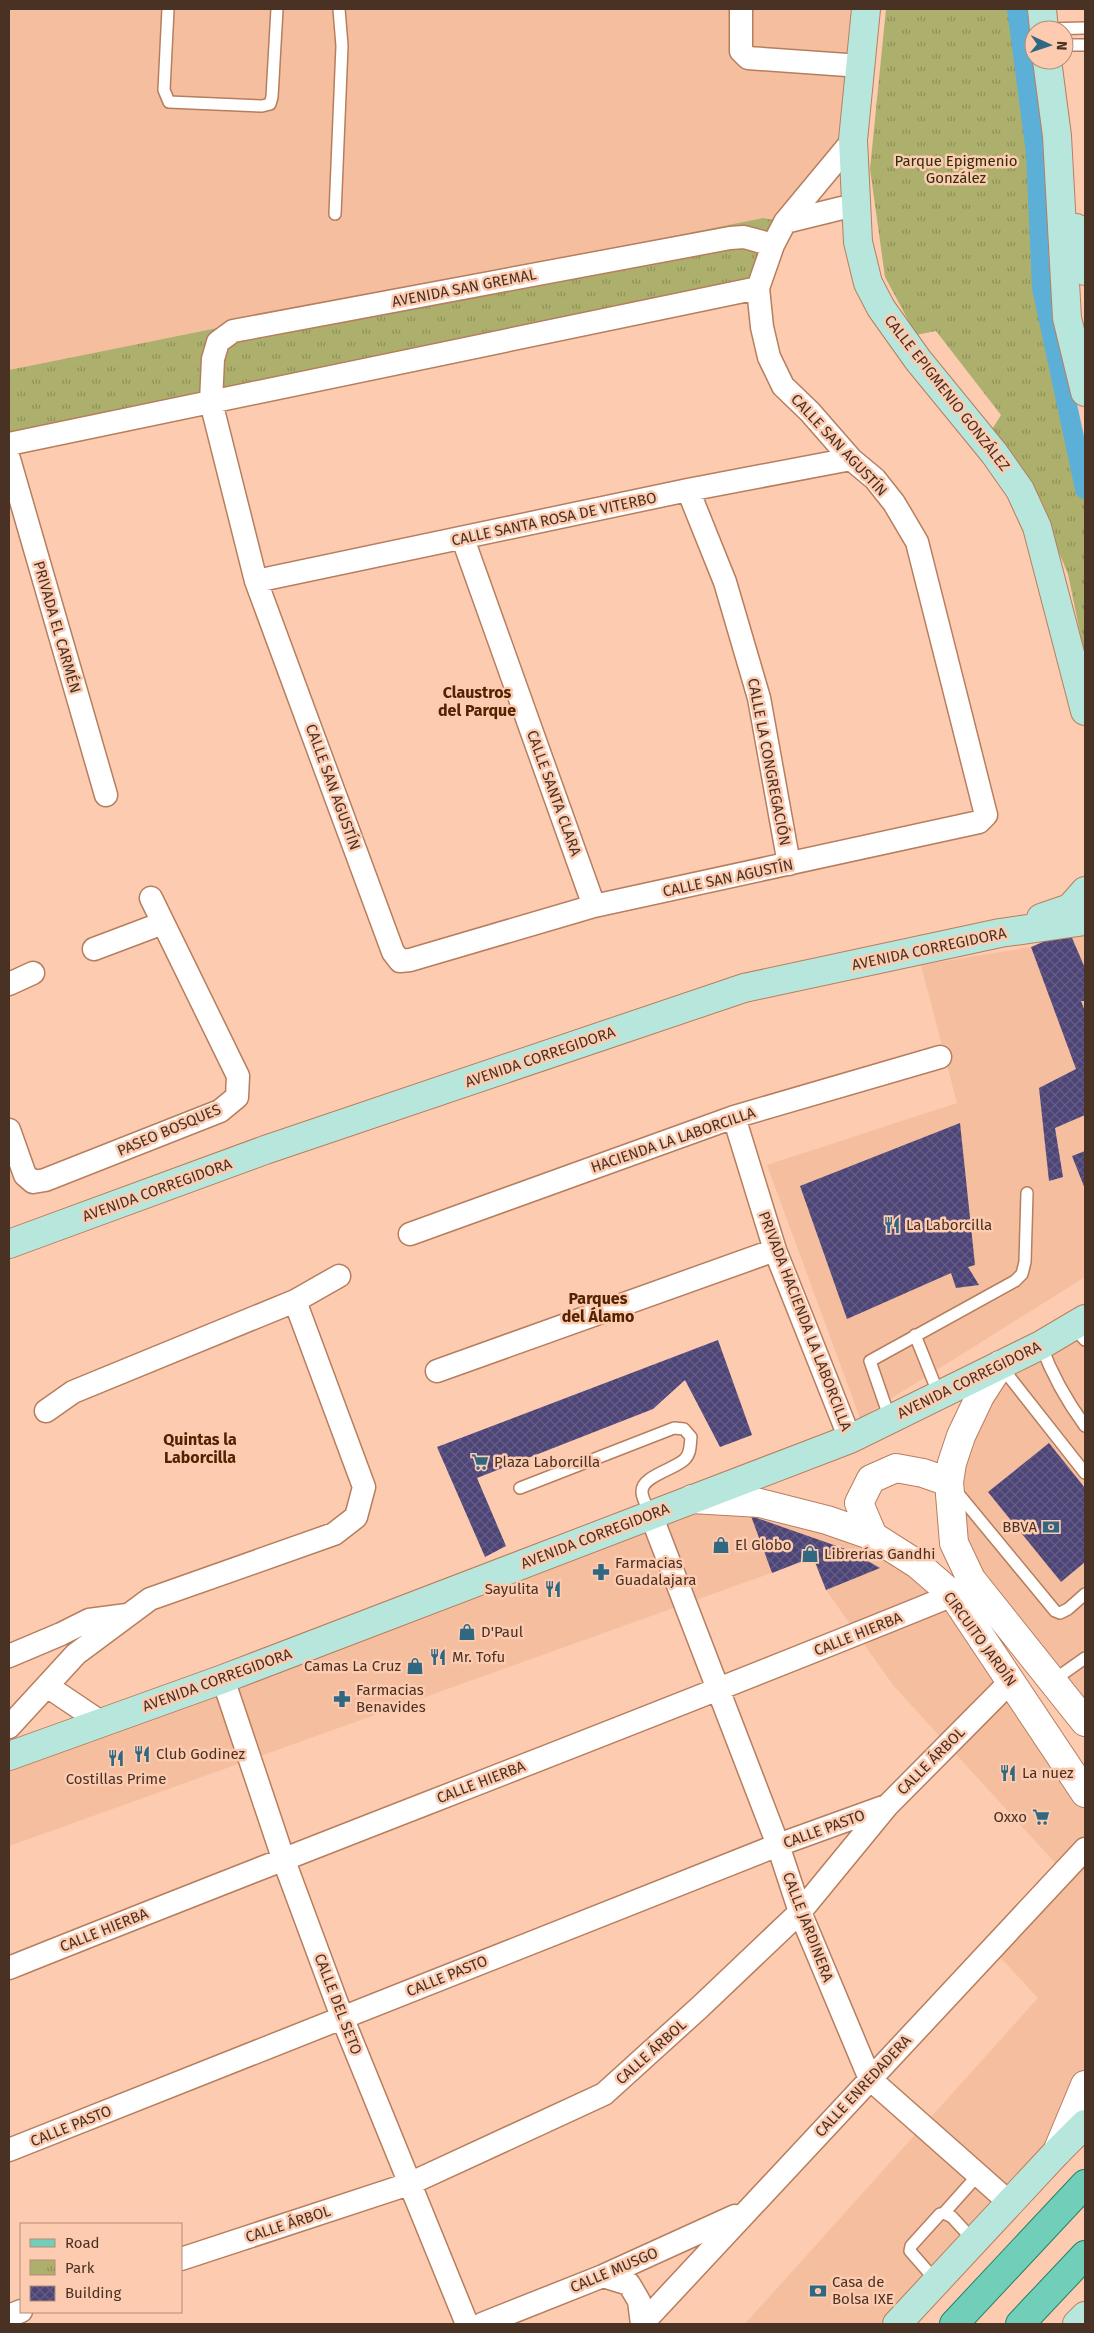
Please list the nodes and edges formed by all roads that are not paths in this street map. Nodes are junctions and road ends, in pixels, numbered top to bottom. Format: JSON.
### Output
{"nodes":[{"id":1,"x":168,"y":9,"type":"edge"},
{"id":2,"x":277,"y":9,"type":"edge"},
{"id":3,"x":339,"y":9,"type":"edge"},
{"id":4,"x":741,"y":9,"type":"edge"},
{"id":5,"x":866,"y":9,"type":"edge"},
{"id":6,"x":862,"y":66,"type":"junction"},
{"id":7,"x":1048,"y":70,"type":"edge"},
{"id":8,"x":1057,"y":136,"type":"junction"},
{"id":9,"x":854,"y":140,"type":"junction"},
{"id":10,"x":856,"y":207,"type":"junction"},
{"id":11,"x":335,"y":214,"type":"dead end"},
{"id":12,"x":784,"y":222,"type":"junction"},
{"id":13,"x":773,"y":245,"type":"junction"},
{"id":14,"x":1085,"y":271,"type":"edge"},
{"id":15,"x":758,"y":288,"type":"junction"},
{"id":16,"x":1085,"y":392,"type":"edge"},
{"id":17,"x":211,"y":402,"type":"junction"},
{"id":18,"x":9,"y":444,"type":"edge"},
{"id":19,"x":9,"y":459,"type":"edge"},
{"id":20,"x":851,"y":459,"type":"junction"},
{"id":21,"x":688,"y":490,"type":"junction"},
{"id":22,"x":463,"y":539,"type":"junction"},
{"id":23,"x":256,"y":581,"type":"junction"},
{"id":24,"x":1085,"y":711,"type":"edge"},
{"id":25,"x":106,"y":795,"type":"dead end"},
{"id":26,"x":789,"y":864,"type":"junction"},
{"id":27,"x":1085,"y":891,"type":"edge"},
{"id":28,"x":151,"y":898,"type":"dead end"},
{"id":29,"x":594,"y":906,"type":"junction"},
{"id":30,"x":1085,"y":922,"type":"edge"},
{"id":31,"x":163,"y":923,"type":"junction"},
{"id":32,"x":1000,"y":933,"type":"junction"},
{"id":33,"x":94,"y":949,"type":"dead end"},
{"id":34,"x":33,"y":974,"type":"dead end"},
{"id":35,"x":9,"y":984,"type":"edge"},
{"id":36,"x":940,"y":1057,"type":"dead end"},
{"id":37,"x":734,"y":1117,"type":"junction"},
{"id":38,"x":9,"y":1130,"type":"edge"},
{"id":39,"x":1027,"y":1193,"type":"dead end"},
{"id":40,"x":410,"y":1234,"type":"dead end"},
{"id":41,"x":9,"y":1244,"type":"edge"},
{"id":42,"x":775,"y":1250,"type":"junction"},
{"id":43,"x":339,"y":1276,"type":"dead end"},
{"id":44,"x":295,"y":1301,"type":"junction"},
{"id":45,"x":1081,"y":1329,"type":"edge"},
{"id":46,"x":915,"y":1335,"type":"junction"},
{"id":47,"x":1041,"y":1345,"type":"junction"},
{"id":48,"x":1000,"y":1365,"type":"junction"},
{"id":49,"x":437,"y":1371,"type":"dead end"},
{"id":50,"x":939,"y":1395,"type":"junction"},
{"id":51,"x":46,"y":1411,"type":"dead end"},
{"id":52,"x":890,"y":1419,"type":"junction"},
{"id":53,"x":1085,"y":1426,"type":"edge"},
{"id":54,"x":850,"y":1440,"type":"junction"},
{"id":55,"x":1085,"y":1473,"type":"edge"},
{"id":56,"x":949,"y":1482,"type":"junction"},
{"id":57,"x":520,"y":1488,"type":"dead end"},
{"id":58,"x":692,"y":1499,"type":"junction"},
{"id":59,"x":650,"y":1515,"type":"junction"},
{"id":60,"x":873,"y":1536,"type":"junction"},
{"id":61,"x":1085,"y":1594,"type":"edge"},
{"id":62,"x":953,"y":1595,"type":"junction"},
{"id":63,"x":128,"y":1614,"type":"junction"},
{"id":64,"x":9,"y":1656,"type":"edge"},
{"id":65,"x":1085,"y":1658,"type":"edge"},
{"id":66,"x":1049,"y":1678,"type":"junction"},
{"id":67,"x":223,"y":1679,"type":"junction"},
{"id":68,"x":1011,"y":1681,"type":"junction"},
{"id":69,"x":46,"y":1686,"type":"junction"},
{"id":70,"x":719,"y":1690,"type":"junction"},
{"id":71,"x":1085,"y":1722,"type":"edge"},
{"id":72,"x":102,"y":1723,"type":"junction"},
{"id":73,"x":9,"y":1726,"type":"edge"},
{"id":74,"x":9,"y":1756,"type":"edge"},
{"id":75,"x":1085,"y":1793,"type":"edge"},
{"id":76,"x":887,"y":1806,"type":"junction"},
{"id":77,"x":778,"y":1845,"type":"junction"},
{"id":78,"x":1085,"y":1849,"type":"edge"},
{"id":79,"x":283,"y":1858,"type":"junction"},
{"id":80,"x":800,"y":1912,"type":"junction"},
{"id":81,"x":9,"y":1968,"type":"edge"},
{"id":82,"x":342,"y":2017,"type":"junction"},
{"id":83,"x":870,"y":2079,"type":"junction"},
{"id":84,"x":1085,"y":2085,"type":"edge"},
{"id":85,"x":1085,"y":2124,"type":"edge"},
{"id":86,"x":9,"y":2150,"type":"edge"},
{"id":87,"x":1057,"y":2152,"type":"junction"},
{"id":88,"x":1085,"y":2163,"type":"edge"},
{"id":89,"x":978,"y":2175,"type":"junction"},
{"id":90,"x":409,"y":2184,"type":"junction"},
{"id":91,"x":1085,"y":2184,"type":"edge"},
{"id":92,"x":1010,"y":2203,"type":"junction"},
{"id":93,"x":745,"y":2211,"type":"junction"},
{"id":94,"x":944,"y":2213,"type":"junction"},
{"id":95,"x":1052,"y":2219,"type":"junction"},
{"id":96,"x":974,"y":2241,"type":"junction"},
{"id":97,"x":1085,"y":2255,"type":"edge"},
{"id":98,"x":182,"y":2259,"type":"edge"},
{"id":99,"x":603,"y":2276,"type":"junction"},
{"id":100,"x":937,"y":2282,"type":"junction"},
{"id":101,"x":1085,"y":2316,"type":"edge"},
{"id":102,"x":466,"y":2324,"type":"edge"},
{"id":103,"x":482,"y":2324,"type":"edge"},
{"id":104,"x":642,"y":2324,"type":"edge"},
{"id":105,"x":897,"y":2324,"type":"edge"},
{"id":106,"x":954,"y":2324,"type":"edge"},
{"id":107,"x":1020,"y":2324,"type":"edge"},
{"id":108,"x":1077,"y":2324,"type":"edge"}],
"edges":[{"from":1,"to":2,"type":"lane"},
{"from":3,"to":11,"type":"lane"},
{"from":4,"to":6,"type":"street"},
{"from":5,"to":6,"type":"main road","name":"CALLE EPIGMENIO GONZÁLEZ"},
{"from":6,"to":9,"type":"main road","name":"CALLE EPIGMENIO GONZÁLEZ"},
{"from":7,"to":8,"type":"main road"},
{"from":8,"to":14,"type":"main road"},
{"from":8,"to":16,"type":"main road"},
{"from":9,"to":10,"type":"main road","name":"CALLE EPIGMENIO GONZÁLEZ"},
{"from":9,"to":12,"type":"street","name":"CALLE SAN AGUSTÍN"},
{"from":10,"to":12,"type":"street"},
{"from":10,"to":24,"type":"main road","name":"CALLE EPIGMENIO GONZÁLEZ"},
{"from":12,"to":13,"type":"street","name":"CALLE SAN AGUSTÍN"},
{"from":13,"to":15,"type":"street","name":"CALLE SAN AGUSTÍN"},
{"from":13,"to":17,"type":"street","name":"AVENIDA SAN GREMAL"},
{"from":15,"to":17,"type":"street"},
{"from":15,"to":20,"type":"street","name":"CALLE SAN AGUSTÍN"},
{"from":17,"to":18,"type":"street"},
{"from":17,"to":23,"type":"street","name":"CALLE SAN AGUSTÍN"},
{"from":19,"to":25,"type":"street","name":"PRIVADA EL CARMÉN"},
{"from":20,"to":21,"type":"street","name":"CALLE SANTA ROSA DE VITERBO"},
{"from":20,"to":26,"type":"street","name":"CALLE SAN AGUSTÍN"},
{"from":21,"to":22,"type":"street","name":"CALLE SANTA ROSA DE VITERBO"},
{"from":21,"to":26,"type":"street","name":"CALLE LA CONGREGACIÓN"},
{"from":22,"to":23,"type":"street","name":"CALLE SANTA ROSA DE VITERBO"},
{"from":22,"to":29,"type":"street","name":"CALLE SANTA CLARA"},
{"from":23,"to":29,"type":"street","name":"CALLE SAN AGUSTÍN"},
{"from":26,"to":29,"type":"street","name":"CALLE SAN AGUSTÍN"},
{"from":27,"to":32,"type":"main road"},
{"from":28,"to":31,"type":"street","name":"PASEO BOSQUES"},
{"from":30,"to":32,"type":"main road","name":"AVENIDA CORREGIDORA"},
{"from":31,"to":33,"type":"street"},
{"from":31,"to":38,"type":"street","name":"PASEO BOSQUES"},
{"from":32,"to":41,"type":"main road","name":"AVENIDA CORREGIDORA"},
{"from":34,"to":35,"type":"street"},
{"from":36,"to":37,"type":"street","name":"HACIENDA LA LABORCILLA"},
{"from":37,"to":40,"type":"street","name":"HACIENDA LA LABORCILLA"},
{"from":37,"to":42,"type":"street","name":"PRIVADA HACIENDA LA LABORCILLA"},
{"from":39,"to":46,"type":"lane"},
{"from":42,"to":49,"type":"street"},
{"from":42,"to":54,"type":"street","name":"PRIVADA HACIENDA LA LABORCILLA"},
{"from":43,"to":44,"type":"street"},
{"from":44,"to":51,"type":"street"},
{"from":44,"to":63,"type":"street"},
{"from":45,"to":47,"type":"main road","name":"AVENIDA CORREGIDORA"},
{"from":46,"to":50,"type":"lane"},
{"from":46,"to":52,"type":"lane"},
{"from":47,"to":48,"type":"main road","name":"AVENIDA CORREGIDORA"},
{"from":47,"to":53,"type":"lane"},
{"from":48,"to":50,"type":"main road","name":"AVENIDA CORREGIDORA"},
{"from":48,"to":55,"type":"lane"},
{"from":48,"to":56,"type":"street","name":"CIRCUITO JARDÍN"},
{"from":50,"to":52,"type":"main road","name":"AVENIDA CORREGIDORA"},
{"from":52,"to":54,"type":"main road","name":"AVENIDA CORREGIDORA"},
{"from":54,"to":58,"type":"main road","name":"AVENIDA CORREGIDORA"},
{"from":56,"to":60,"type":"street"},
{"from":56,"to":61,"type":"lane"},
{"from":56,"to":66,"type":"street","name":"CIRCUITO JARDÍN"},
{"from":57,"to":59,"type":"lane"},
{"from":58,"to":59,"type":"main road","name":"AVENIDA CORREGIDORA"},
{"from":58,"to":60,"type":"street","name":"CIRCUITO JARDÍN"},
{"from":59,"to":67,"type":"main road","name":"AVENIDA CORREGIDORA"},
{"from":59,"to":70,"type":"street","name":"CALLE JARDINERA"},
{"from":60,"to":62,"type":"street","name":"CIRCUITO JARDÍN"},
{"from":62,"to":68,"type":"street","name":"CIRCUITO JARDÍN"},
{"from":62,"to":70,"type":"street","name":"CALLE HIERBA"},
{"from":63,"to":64,"type":"street"},
{"from":63,"to":69,"type":"street"},
{"from":65,"to":66,"type":"lane"},
{"from":66,"to":71,"type":"street","name":"CIRCUITO JARDÍN"},
{"from":67,"to":72,"type":"main road","name":"AVENIDA CORREGIDORA"},
{"from":67,"to":79,"type":"street","name":"CALLE DEL SETO"},
{"from":68,"to":75,"type":"street","name":"CIRCUITO JARDÍN"},
{"from":68,"to":76,"type":"street","name":"CALLE ÁRBOL"},
{"from":69,"to":72,"type":"street"},
{"from":69,"to":73,"type":"street"},
{"from":70,"to":77,"type":"street","name":"CALLE JARDINERA"},
{"from":70,"to":79,"type":"street","name":"CALLE HIERBA"},
{"from":72,"to":74,"type":"main road","name":"AVENIDA CORREGIDORA"},
{"from":76,"to":77,"type":"street","name":"CALLE PASTO"},
{"from":76,"to":80,"type":"street","name":"CALLE ÁRBOL"},
{"from":77,"to":80,"type":"street","name":"CALLE JARDINERA"},
{"from":77,"to":82,"type":"street","name":"CALLE PASTO"},
{"from":78,"to":83,"type":"street","name":"CALLE ENREDADERA"},
{"from":79,"to":81,"type":"street","name":"CALLE HIERBA"},
{"from":79,"to":82,"type":"street","name":"CALLE DEL SETO"},
{"from":80,"to":83,"type":"street","name":"CALLE JARDINERA"},
{"from":80,"to":90,"type":"street","name":"CALLE ÁRBOL"},
{"from":82,"to":86,"type":"street","name":"CALLE PASTO"},
{"from":82,"to":90,"type":"street","name":"CALLE DEL SETO"},
{"from":83,"to":89,"type":"street","name":"CALLE JARDINERA"},
{"from":83,"to":93,"type":"street","name":"CALLE ENREDADERA"},
{"from":84,"to":87,"type":"street"},
{"from":85,"to":87,"type":"main road"},
{"from":87,"to":92,"type":"main road"},
{"from":88,"to":95,"type":"main road"},
{"from":89,"to":92,"type":"street","name":"CALLE JARDINERA"},
{"from":89,"to":94,"type":"lane"},
{"from":90,"to":98,"type":"street","name":"CALLE ÁRBOL"},
{"from":90,"to":102,"type":"street","name":"CALLE DEL SETO"},
{"from":91,"to":95,"type":"main road"},
{"from":92,"to":96,"type":"main road"},
{"from":93,"to":99,"type":"street","name":"CALLE MUSGO"},
{"from":93,"to":104,"type":"street","name":"CALLE ENREDADERA"},
{"from":94,"to":96,"type":"lane"},
{"from":94,"to":100,"type":"lane"},
{"from":95,"to":106,"type":"main road"},
{"from":96,"to":100,"type":"main road"},
{"from":97,"to":107,"type":"main road"},
{"from":99,"to":103,"type":"street","name":"CALLE MUSGO"},
{"from":99,"to":104,"type":"street"},
{"from":100,"to":105,"type":"main road"},
{"from":101,"to":108,"type":"main road"}]}
